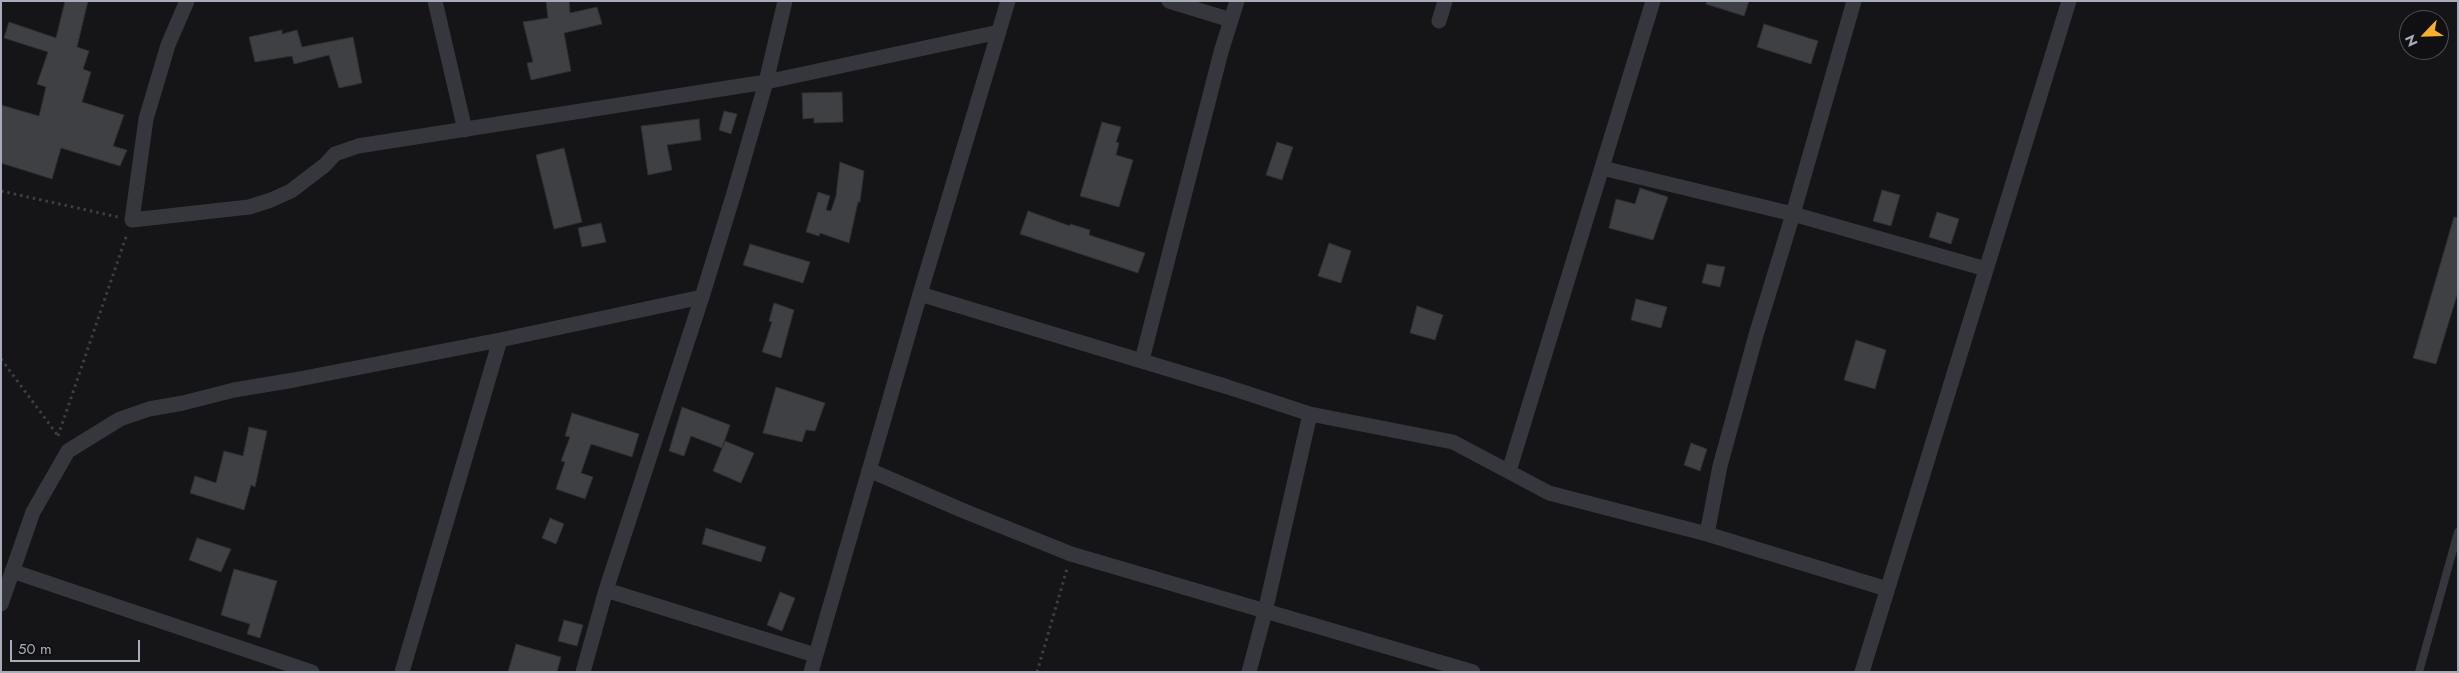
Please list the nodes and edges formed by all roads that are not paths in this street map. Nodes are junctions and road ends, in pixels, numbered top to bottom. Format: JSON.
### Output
{"nodes":[{"id":1,"x":187,"y":1,"type":"edge"},
{"id":2,"x":435,"y":1,"type":"edge"},
{"id":3,"x":785,"y":1,"type":"edge"},
{"id":4,"x":1008,"y":1,"type":"edge"},
{"id":5,"x":1169,"y":1,"type":"edge"},
{"id":6,"x":1237,"y":1,"type":"edge"},
{"id":7,"x":1445,"y":1,"type":"edge"},
{"id":8,"x":1653,"y":1,"type":"edge"},
{"id":9,"x":1854,"y":1,"type":"edge"},
{"id":10,"x":2069,"y":1,"type":"edge"},
{"id":11,"x":1231,"y":20,"type":"junction"},
{"id":12,"x":1439,"y":21,"type":"dead end"},
{"id":13,"x":998,"y":32,"type":"junction"},
{"id":14,"x":766,"y":82,"type":"junction"},
{"id":15,"x":464,"y":130,"type":"junction"},
{"id":16,"x":1602,"y":168,"type":"junction"},
{"id":17,"x":1793,"y":214,"type":"junction"},
{"id":18,"x":1986,"y":269,"type":"junction"},
{"id":19,"x":920,"y":294,"type":"junction"},
{"id":20,"x":702,"y":297,"type":"junction"},
{"id":21,"x":500,"y":340,"type":"junction"},
{"id":22,"x":1142,"y":360,"type":"junction"},
{"id":23,"x":1310,"y":414,"type":"junction"},
{"id":24,"x":870,"y":470,"type":"junction"},
{"id":25,"x":1509,"y":471,"type":"junction"},
{"id":26,"x":2458,"y":532,"type":"edge"},
{"id":27,"x":1707,"y":534,"type":"junction"},
{"id":28,"x":12,"y":571,"type":"junction"},
{"id":29,"x":1887,"y":589,"type":"junction"},
{"id":30,"x":606,"y":590,"type":"junction"},
{"id":31,"x":1,"y":604,"type":"edge"},
{"id":32,"x":1265,"y":612,"type":"junction"},
{"id":33,"x":815,"y":655,"type":"junction"},
{"id":34,"x":312,"y":672,"type":"edge"},
{"id":35,"x":402,"y":672,"type":"edge"},
{"id":36,"x":584,"y":672,"type":"edge"},
{"id":37,"x":811,"y":672,"type":"edge"},
{"id":38,"x":1249,"y":672,"type":"edge"},
{"id":39,"x":1473,"y":672,"type":"edge"},
{"id":40,"x":1862,"y":672,"type":"edge"},
{"id":41,"x":2419,"y":672,"type":"edge"}],
"edges":[{"from":1,"to":15,"type":"street"},
{"from":2,"to":15,"type":"street"},
{"from":3,"to":14,"type":"street"},
{"from":4,"to":13,"type":"street"},
{"from":5,"to":11,"type":"street"},
{"from":6,"to":11,"type":"street"},
{"from":7,"to":12,"type":"street"},
{"from":8,"to":16,"type":"street"},
{"from":9,"to":17,"type":"street"},
{"from":10,"to":18,"type":"street"},
{"from":11,"to":22,"type":"street"},
{"from":13,"to":14,"type":"street"},
{"from":13,"to":19,"type":"street"},
{"from":14,"to":15,"type":"street"},
{"from":14,"to":20,"type":"street"},
{"from":16,"to":17,"type":"street"},
{"from":16,"to":25,"type":"street"},
{"from":17,"to":18,"type":"street"},
{"from":17,"to":27,"type":"street"},
{"from":18,"to":29,"type":"street"},
{"from":19,"to":22,"type":"street"},
{"from":19,"to":24,"type":"street"},
{"from":20,"to":21,"type":"street"},
{"from":20,"to":30,"type":"street"},
{"from":21,"to":28,"type":"street"},
{"from":21,"to":35,"type":"street"},
{"from":22,"to":23,"type":"street"},
{"from":23,"to":25,"type":"street"},
{"from":23,"to":32,"type":"street"},
{"from":24,"to":32,"type":"street"},
{"from":24,"to":33,"type":"street"},
{"from":25,"to":27,"type":"street"},
{"from":26,"to":41,"type":"lane"},
{"from":27,"to":29,"type":"street"},
{"from":28,"to":31,"type":"street"},
{"from":28,"to":34,"type":"street"},
{"from":29,"to":40,"type":"street"},
{"from":30,"to":33,"type":"street"},
{"from":30,"to":36,"type":"street"},
{"from":32,"to":38,"type":"street"},
{"from":32,"to":39,"type":"street"},
{"from":33,"to":37,"type":"street"}]}
